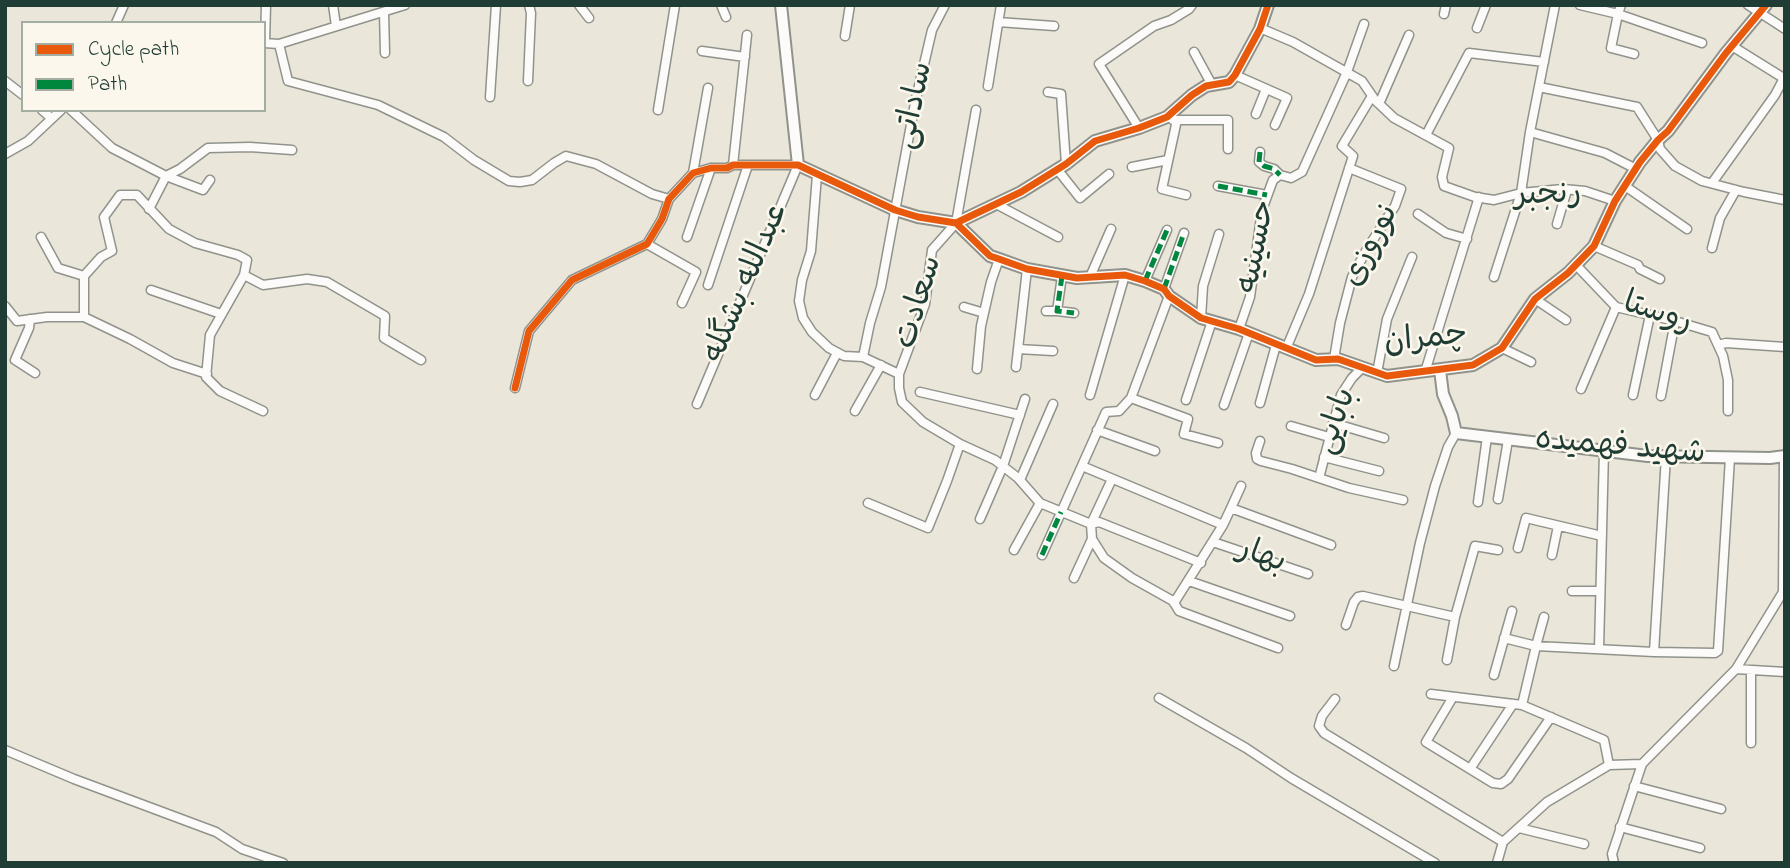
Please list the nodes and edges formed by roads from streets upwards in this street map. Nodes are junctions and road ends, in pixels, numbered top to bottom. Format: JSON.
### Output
{"nodes":[{"id":1,"x":124,"y":5,"type":"edge"},
{"id":2,"x":333,"y":5,"type":"edge"},
{"id":3,"x":405,"y":5,"type":"edge"},
{"id":4,"x":496,"y":5,"type":"edge"},
{"id":5,"x":529,"y":5,"type":"edge"},
{"id":6,"x":579,"y":5,"type":"edge"},
{"id":7,"x":675,"y":5,"type":"edge"},
{"id":8,"x":721,"y":5,"type":"edge"},
{"id":9,"x":781,"y":5,"type":"edge"},
{"id":10,"x":849,"y":5,"type":"edge"},
{"id":11,"x":945,"y":5,"type":"edge"},
{"id":12,"x":1001,"y":5,"type":"edge"},
{"id":13,"x":1192,"y":5,"type":"edge"},
{"id":14,"x":1268,"y":5,"type":"edge"},
{"id":15,"x":1486,"y":5,"type":"edge"},
{"id":16,"x":1555,"y":5,"type":"edge"},
{"id":17,"x":1580,"y":5,"type":"edge"},
{"id":18,"x":1748,"y":5,"type":"edge"},
{"id":19,"x":1619,"y":9,"type":"edge"},
{"id":20,"x":1763,"y":9,"type":"edge"},
{"id":21,"x":384,"y":12,"type":"junction"},
{"id":22,"x":726,"y":17,"type":"dead end"},
{"id":23,"x":589,"y":18,"type":"dead end"},
{"id":24,"x":117,"y":21,"type":"edge"},
{"id":25,"x":998,"y":22,"type":"junction"},
{"id":26,"x":1364,"y":24,"type":"dead end"},
{"id":27,"x":336,"y":26,"type":"junction"},
{"id":28,"x":1054,"y":26,"type":"dead end"},
{"id":29,"x":1260,"y":28,"type":"junction"},
{"id":30,"x":1477,"y":28,"type":"dead end"},
{"id":31,"x":1785,"y":29,"type":"edge"},
{"id":32,"x":747,"y":35,"type":"dead end"},
{"id":33,"x":1409,"y":35,"type":"dead end"},
{"id":34,"x":845,"y":36,"type":"dead end"},
{"id":35,"x":266,"y":43,"type":"edge"},
{"id":36,"x":1702,"y":43,"type":"dead end"},
{"id":37,"x":279,"y":44,"type":"junction"},
{"id":38,"x":1732,"y":46,"type":"junction"},
{"id":39,"x":702,"y":51,"type":"dead end"},
{"id":40,"x":1194,"y":52,"type":"dead end"},
{"id":41,"x":385,"y":53,"type":"dead end"},
{"id":42,"x":1634,"y":54,"type":"dead end"},
{"id":43,"x":745,"y":57,"type":"junction"},
{"id":44,"x":1544,"y":62,"type":"junction"},
{"id":45,"x":1347,"y":72,"type":"junction"},
{"id":46,"x":1235,"y":75,"type":"junction"},
{"id":47,"x":1784,"y":78,"type":"edge"},
{"id":48,"x":528,"y":80,"type":"dead end"},
{"id":49,"x":5,"y":81,"type":"edge"},
{"id":50,"x":1212,"y":85,"type":"junction"},
{"id":51,"x":988,"y":86,"type":"dead end"},
{"id":52,"x":1539,"y":87,"type":"junction"},
{"id":53,"x":708,"y":88,"type":"dead end"},
{"id":54,"x":1266,"y":89,"type":"junction"},
{"id":55,"x":1048,"y":92,"type":"dead end"},
{"id":56,"x":21,"y":93,"type":"edge"},
{"id":57,"x":1372,"y":96,"type":"junction"},
{"id":58,"x":490,"y":97,"type":"dead end"},
{"id":59,"x":1379,"y":104,"type":"junction"},
{"id":60,"x":658,"y":110,"type":"dead end"},
{"id":61,"x":976,"y":110,"type":"dead end"},
{"id":62,"x":44,"y":112,"type":"edge"},
{"id":63,"x":58,"y":112,"type":"edge"},
{"id":64,"x":73,"y":112,"type":"edge"},
{"id":65,"x":1256,"y":114,"type":"dead end"},
{"id":66,"x":51,"y":118,"type":"junction"},
{"id":67,"x":1163,"y":118,"type":"junction"},
{"id":68,"x":1177,"y":120,"type":"junction"},
{"id":69,"x":1275,"y":125,"type":"dead end"},
{"id":70,"x":1139,"y":128,"type":"junction"},
{"id":71,"x":1530,"y":132,"type":"junction"},
{"id":72,"x":1426,"y":135,"type":"junction"},
{"id":73,"x":1658,"y":140,"type":"junction"},
{"id":74,"x":1228,"y":149,"type":"dead end"},
{"id":75,"x":292,"y":150,"type":"dead end"},
{"id":76,"x":1260,"y":152,"type":"dead end"},
{"id":77,"x":5,"y":154,"type":"edge"},
{"id":78,"x":1168,"y":159,"type":"junction"},
{"id":79,"x":733,"y":165,"type":"junction"},
{"id":80,"x":748,"y":165,"type":"junction"},
{"id":81,"x":798,"y":165,"type":"junction"},
{"id":82,"x":1061,"y":166,"type":"junction"},
{"id":83,"x":1132,"y":167,"type":"dead end"},
{"id":84,"x":711,"y":168,"type":"junction"},
{"id":85,"x":1349,"y":168,"type":"junction"},
{"id":86,"x":1636,"y":169,"type":"junction"},
{"id":87,"x":693,"y":173,"type":"junction"},
{"id":88,"x":1109,"y":174,"type":"dead end"},
{"id":89,"x":817,"y":175,"type":"junction"},
{"id":90,"x":1280,"y":175,"type":"junction"},
{"id":91,"x":166,"y":176,"type":"junction"},
{"id":92,"x":210,"y":180,"type":"dead end"},
{"id":93,"x":1712,"y":183,"type":"junction"},
{"id":94,"x":1218,"y":186,"type":"dead end"},
{"id":95,"x":1625,"y":186,"type":"junction"},
{"id":96,"x":1567,"y":190,"type":"junction"},
{"id":97,"x":1735,"y":190,"type":"junction"},
{"id":98,"x":1521,"y":193,"type":"junction"},
{"id":99,"x":1186,"y":195,"type":"dead end"},
{"id":100,"x":1267,"y":195,"type":"junction"},
{"id":101,"x":1479,"y":198,"type":"junction"},
{"id":102,"x":669,"y":199,"type":"junction"},
{"id":103,"x":1785,"y":200,"type":"edge"},
{"id":104,"x":1615,"y":201,"type":"junction"},
{"id":105,"x":996,"y":204,"type":"junction"},
{"id":106,"x":149,"y":209,"type":"junction"},
{"id":107,"x":895,"y":210,"type":"junction"},
{"id":108,"x":1418,"y":214,"type":"dead end"},
{"id":109,"x":957,"y":223,"type":"junction"},
{"id":110,"x":1557,"y":224,"type":"dead end"},
{"id":111,"x":1111,"y":229,"type":"dead end"},
{"id":112,"x":1687,"y":229,"type":"dead end"},
{"id":113,"x":1167,"y":230,"type":"dead end"},
{"id":114,"x":1184,"y":233,"type":"dead end"},
{"id":115,"x":1219,"y":234,"type":"dead end"},
{"id":116,"x":41,"y":237,"type":"dead end"},
{"id":117,"x":687,"y":237,"type":"dead end"},
{"id":118,"x":1058,"y":237,"type":"dead end"},
{"id":119,"x":1466,"y":239,"type":"junction"},
{"id":120,"x":647,"y":244,"type":"junction"},
{"id":121,"x":1594,"y":246,"type":"junction"},
{"id":122,"x":1712,"y":248,"type":"dead end"},
{"id":123,"x":1412,"y":257,"type":"dead end"},
{"id":124,"x":999,"y":259,"type":"junction"},
{"id":125,"x":1576,"y":265,"type":"junction"},
{"id":126,"x":1027,"y":270,"type":"junction"},
{"id":127,"x":244,"y":275,"type":"junction"},
{"id":128,"x":1125,"y":275,"type":"junction"},
{"id":129,"x":84,"y":276,"type":"junction"},
{"id":130,"x":1062,"y":276,"type":"junction"},
{"id":131,"x":1090,"y":277,"type":"junction"},
{"id":132,"x":1494,"y":277,"type":"dead end"},
{"id":133,"x":1660,"y":279,"type":"dead end"},
{"id":134,"x":1145,"y":281,"type":"junction"},
{"id":135,"x":708,"y":285,"type":"dead end"},
{"id":136,"x":151,"y":290,"type":"dead end"},
{"id":137,"x":1166,"y":293,"type":"junction"},
{"id":138,"x":1535,"y":299,"type":"junction"},
{"id":139,"x":682,"y":303,"type":"dead end"},
{"id":140,"x":5,"y":306,"type":"edge"},
{"id":141,"x":964,"y":307,"type":"dead end"},
{"id":142,"x":1616,"y":307,"type":"junction"},
{"id":143,"x":1046,"y":311,"type":"dead end"},
{"id":144,"x":1057,"y":312,"type":"junction"},
{"id":145,"x":984,"y":313,"type":"junction"},
{"id":146,"x":1074,"y":313,"type":"dead end"},
{"id":147,"x":221,"y":314,"type":"junction"},
{"id":148,"x":1650,"y":315,"type":"junction"},
{"id":149,"x":84,"y":317,"type":"junction"},
{"id":150,"x":30,"y":319,"type":"junction"},
{"id":151,"x":1206,"y":319,"type":"junction"},
{"id":152,"x":1566,"y":320,"type":"dead end"},
{"id":153,"x":1675,"y":321,"type":"junction"},
{"id":154,"x":1244,"y":331,"type":"junction"},
{"id":155,"x":1718,"y":345,"type":"junction"},
{"id":156,"x":1281,"y":347,"type":"junction"},
{"id":157,"x":1785,"y":347,"type":"edge"},
{"id":158,"x":1502,"y":348,"type":"junction"},
{"id":159,"x":1018,"y":349,"type":"junction"},
{"id":160,"x":1053,"y":351,"type":"dead end"},
{"id":161,"x":837,"y":353,"type":"junction"},
{"id":162,"x":863,"y":357,"type":"junction"},
{"id":163,"x":1334,"y":359,"type":"junction"},
{"id":164,"x":421,"y":360,"type":"dead end"},
{"id":165,"x":1531,"y":362,"type":"dead end"},
{"id":166,"x":881,"y":365,"type":"junction"},
{"id":167,"x":1016,"y":367,"type":"dead end"},
{"id":168,"x":1362,"y":368,"type":"junction"},
{"id":169,"x":977,"y":369,"type":"dead end"},
{"id":170,"x":1440,"y":370,"type":"junction"},
{"id":171,"x":1425,"y":372,"type":"junction"},
{"id":172,"x":35,"y":373,"type":"dead end"},
{"id":173,"x":1377,"y":373,"type":"junction"},
{"id":174,"x":207,"y":374,"type":"junction"},
{"id":175,"x":899,"y":374,"type":"junction"},
{"id":176,"x":515,"y":388,"type":"dead end"},
{"id":177,"x":1581,"y":389,"type":"dead end"},
{"id":178,"x":920,"y":392,"type":"dead end"},
{"id":179,"x":815,"y":395,"type":"dead end"},
{"id":180,"x":1090,"y":395,"type":"dead end"},
{"id":181,"x":1633,"y":395,"type":"dead end"},
{"id":182,"x":1661,"y":396,"type":"dead end"},
{"id":183,"x":1131,"y":398,"type":"junction"},
{"id":184,"x":1025,"y":399,"type":"dead end"},
{"id":185,"x":1186,"y":400,"type":"dead end"},
{"id":186,"x":1260,"y":403,"type":"dead end"},
{"id":187,"x":697,"y":404,"type":"dead end"},
{"id":188,"x":1053,"y":404,"type":"dead end"},
{"id":189,"x":1224,"y":405,"type":"dead end"},
{"id":190,"x":263,"y":411,"type":"dead end"},
{"id":191,"x":855,"y":411,"type":"dead end"},
{"id":192,"x":1728,"y":411,"type":"dead end"},
{"id":193,"x":1020,"y":415,"type":"junction"},
{"id":194,"x":1333,"y":424,"type":"junction"},
{"id":195,"x":1291,"y":426,"type":"dead end"},
{"id":196,"x":1097,"y":430,"type":"junction"},
{"id":197,"x":1456,"y":433,"type":"junction"},
{"id":198,"x":1329,"y":437,"type":"junction"},
{"id":199,"x":1487,"y":437,"type":"junction"},
{"id":200,"x":1384,"y":438,"type":"dead end"},
{"id":201,"x":1508,"y":439,"type":"junction"},
{"id":202,"x":1260,"y":441,"type":"dead end"},
{"id":203,"x":1218,"y":443,"type":"dead end"},
{"id":204,"x":960,"y":444,"type":"junction"},
{"id":205,"x":1155,"y":450,"type":"dead end"},
{"id":206,"x":1604,"y":451,"type":"junction"},
{"id":207,"x":1666,"y":456,"type":"junction"},
{"id":208,"x":1785,"y":456,"type":"edge"},
{"id":209,"x":1324,"y":457,"type":"junction"},
{"id":210,"x":1730,"y":457,"type":"junction"},
{"id":211,"x":1003,"y":466,"type":"junction"},
{"id":212,"x":1082,"y":466,"type":"junction"},
{"id":213,"x":1378,"y":471,"type":"dead end"},
{"id":214,"x":1318,"y":478,"type":"junction"},
{"id":215,"x":1112,"y":479,"type":"junction"},
{"id":216,"x":1020,"y":480,"type":"junction"},
{"id":217,"x":1241,"y":486,"type":"dead end"},
{"id":218,"x":1498,"y":499,"type":"dead end"},
{"id":219,"x":1403,"y":500,"type":"dead end"},
{"id":220,"x":1478,"y":502,"type":"dead end"},
{"id":221,"x":869,"y":503,"type":"dead end"},
{"id":222,"x":1040,"y":503,"type":"junction"},
{"id":223,"x":1231,"y":508,"type":"junction"},
{"id":224,"x":1061,"y":512,"type":"junction"},
{"id":225,"x":980,"y":519,"type":"dead end"},
{"id":226,"x":1091,"y":524,"type":"junction"},
{"id":227,"x":1223,"y":525,"type":"junction"},
{"id":228,"x":1558,"y":526,"type":"junction"},
{"id":229,"x":1602,"y":536,"type":"junction"},
{"id":230,"x":1092,"y":539,"type":"junction"},
{"id":231,"x":1213,"y":542,"type":"junction"},
{"id":232,"x":1331,"y":545,"type":"dead end"},
{"id":233,"x":1518,"y":548,"type":"dead end"},
{"id":234,"x":1014,"y":550,"type":"dead end"},
{"id":235,"x":1498,"y":550,"type":"dead end"},
{"id":236,"x":1042,"y":555,"type":"dead end"},
{"id":237,"x":1552,"y":555,"type":"dead end"},
{"id":238,"x":1200,"y":563,"type":"junction"},
{"id":239,"x":1308,"y":574,"type":"dead end"},
{"id":240,"x":1074,"y":578,"type":"dead end"},
{"id":241,"x":1189,"y":581,"type":"junction"},
{"id":242,"x":1600,"y":591,"type":"junction"},
{"id":243,"x":1572,"y":592,"type":"dead end"},
{"id":244,"x":1784,"y":592,"type":"edge"},
{"id":245,"x":1174,"y":603,"type":"junction"},
{"id":246,"x":1407,"y":607,"type":"junction"},
{"id":247,"x":1512,"y":611,"type":"dead end"},
{"id":248,"x":1290,"y":616,"type":"dead end"},
{"id":249,"x":1455,"y":617,"type":"junction"},
{"id":250,"x":1544,"y":617,"type":"dead end"},
{"id":251,"x":1346,"y":625,"type":"dead end"},
{"id":252,"x":1504,"y":638,"type":"junction"},
{"id":253,"x":1536,"y":646,"type":"junction"},
{"id":254,"x":1278,"y":648,"type":"dead end"},
{"id":255,"x":1599,"y":649,"type":"junction"},
{"id":256,"x":1654,"y":652,"type":"junction"},
{"id":257,"x":1447,"y":660,"type":"dead end"},
{"id":258,"x":1394,"y":666,"type":"dead end"},
{"id":259,"x":1736,"y":669,"type":"junction"},
{"id":260,"x":1751,"y":670,"type":"junction"},
{"id":261,"x":1785,"y":672,"type":"edge"},
{"id":262,"x":1494,"y":676,"type":"dead end"},
{"id":263,"x":1431,"y":694,"type":"dead end"},
{"id":264,"x":1453,"y":696,"type":"junction"},
{"id":265,"x":1159,"y":698,"type":"dead end"},
{"id":266,"x":1335,"y":699,"type":"dead end"},
{"id":267,"x":1518,"y":704,"type":"junction"},
{"id":268,"x":1550,"y":717,"type":"junction"},
{"id":269,"x":1751,"y":743,"type":"dead end"},
{"id":270,"x":5,"y":750,"type":"edge"},
{"id":271,"x":1642,"y":764,"type":"junction"},
{"id":272,"x":1609,"y":765,"type":"junction"},
{"id":273,"x":1470,"y":769,"type":"junction"},
{"id":274,"x":1634,"y":786,"type":"junction"},
{"id":275,"x":1721,"y":809,"type":"dead end"},
{"id":276,"x":1620,"y":827,"type":"junction"},
{"id":277,"x":1518,"y":828,"type":"junction"},
{"id":278,"x":1503,"y":842,"type":"junction"},
{"id":279,"x":1584,"y":844,"type":"dead end"},
{"id":280,"x":1700,"y":848,"type":"dead end"},
{"id":281,"x":1500,"y":862,"type":"edge"},
{"id":282,"x":283,"y":863,"type":"edge"},
{"id":283,"x":1435,"y":863,"type":"edge"},
{"id":284,"x":1614,"y":863,"type":"edge"}],
"edges":[{"from":1,"to":24,"type":"street"},
{"from":2,"to":27,"type":"street"},
{"from":3,"to":21,"type":"street"},
{"from":4,"to":58,"type":"street"},
{"from":5,"to":48,"type":"street"},
{"from":6,"to":23,"type":"street"},
{"from":7,"to":60,"type":"street"},
{"from":8,"to":22,"type":"street"},
{"from":9,"to":81,"type":"street"},
{"from":10,"to":34,"type":"street"},
{"from":11,"to":107,"type":"street","name":"ساداتی"},
{"from":12,"to":25,"type":"street"},
{"from":13,"to":70,"type":"street"},
{"from":14,"to":29,"type":"street"},
{"from":15,"to":30,"type":"street"},
{"from":16,"to":44,"type":"street"},
{"from":17,"to":19,"type":"street"},
{"from":18,"to":20,"type":"street"},
{"from":19,"to":36,"type":"street"},
{"from":19,"to":42,"type":"street"},
{"from":20,"to":31,"type":"street"},
{"from":20,"to":38,"type":"street","name":"چمران"},
{"from":21,"to":27,"type":"street"},
{"from":21,"to":41,"type":"street"},
{"from":25,"to":28,"type":"street"},
{"from":25,"to":51,"type":"street"},
{"from":26,"to":45,"type":"street"},
{"from":27,"to":37,"type":"street"},
{"from":29,"to":45,"type":"street"},
{"from":29,"to":46,"type":"street"},
{"from":32,"to":43,"type":"street"},
{"from":33,"to":59,"type":"street"},
{"from":35,"to":37,"type":"street"},
{"from":37,"to":102,"type":"street"},
{"from":38,"to":47,"type":"street"},
{"from":38,"to":73,"type":"street","name":"چمران"},
{"from":39,"to":43,"type":"street"},
{"from":40,"to":50,"type":"street"},
{"from":43,"to":79,"type":"street"},
{"from":44,"to":52,"type":"street"},
{"from":44,"to":72,"type":"street"},
{"from":45,"to":57,"type":"street"},
{"from":45,"to":90,"type":"street","name":"حسینیه"},
{"from":46,"to":50,"type":"street"},
{"from":46,"to":54,"type":"street"},
{"from":47,"to":93,"type":"street"},
{"from":49,"to":56,"type":"street"},
{"from":50,"to":67,"type":"street"},
{"from":52,"to":71,"type":"street"},
{"from":52,"to":73,"type":"street"},
{"from":53,"to":87,"type":"street"},
{"from":54,"to":65,"type":"street"},
{"from":54,"to":69,"type":"street"},
{"from":55,"to":82,"type":"street"},
{"from":57,"to":59,"type":"street"},
{"from":57,"to":85,"type":"street"},
{"from":59,"to":72,"type":"street"},
{"from":61,"to":109,"type":"street"},
{"from":62,"to":66,"type":"street"},
{"from":63,"to":66,"type":"street"},
{"from":64,"to":91,"type":"street"},
{"from":66,"to":77,"type":"street"},
{"from":67,"to":68,"type":"street"},
{"from":67,"to":70,"type":"street"},
{"from":68,"to":74,"type":"street"},
{"from":68,"to":78,"type":"street"},
{"from":70,"to":82,"type":"street"},
{"from":71,"to":86,"type":"street"},
{"from":71,"to":98,"type":"street"},
{"from":72,"to":101,"type":"street"},
{"from":73,"to":86,"type":"street","name":"چمران"},
{"from":73,"to":93,"type":"street"},
{"from":75,"to":91,"type":"street"},
{"from":76,"to":90,"type":"street"},
{"from":78,"to":83,"type":"street"},
{"from":78,"to":99,"type":"street"},
{"from":79,"to":80,"type":"street"},
{"from":79,"to":84,"type":"street"},
{"from":80,"to":81,"type":"street"},
{"from":80,"to":135,"type":"street"},
{"from":81,"to":89,"type":"street"},
{"from":81,"to":187,"type":"street","name":"عبدالله بشگله"},
{"from":82,"to":88,"type":"street"},
{"from":82,"to":105,"type":"street"},
{"from":84,"to":87,"type":"street"},
{"from":84,"to":117,"type":"street"},
{"from":85,"to":156,"type":"street"},
{"from":85,"to":163,"type":"street","name":"نوروزی"},
{"from":86,"to":95,"type":"street","name":"چمران"},
{"from":87,"to":102,"type":"street"},
{"from":89,"to":107,"type":"street"},
{"from":89,"to":161,"type":"street"},
{"from":90,"to":100,"type":"street","name":"حسینیه"},
{"from":91,"to":92,"type":"street"},
{"from":91,"to":106,"type":"street"},
{"from":93,"to":97,"type":"street"},
{"from":94,"to":100,"type":"street"},
{"from":95,"to":104,"type":"street","name":"چمران"},
{"from":95,"to":112,"type":"street"},
{"from":96,"to":98,"type":"street","name":"رنجبر"},
{"from":96,"to":104,"type":"street","name":"رنجبر"},
{"from":96,"to":110,"type":"street"},
{"from":97,"to":103,"type":"street"},
{"from":97,"to":122,"type":"street"},
{"from":98,"to":101,"type":"street","name":"رنجبر"},
{"from":98,"to":132,"type":"street"},
{"from":100,"to":154,"type":"street","name":"حسینیه"},
{"from":101,"to":119,"type":"street"},
{"from":102,"to":120,"type":"street"},
{"from":104,"to":121,"type":"street","name":"چمران"},
{"from":105,"to":109,"type":"street"},
{"from":105,"to":118,"type":"street"},
{"from":106,"to":127,"type":"street"},
{"from":106,"to":129,"type":"street"},
{"from":107,"to":109,"type":"street"},
{"from":107,"to":162,"type":"street","name":"ساداتی"},
{"from":108,"to":119,"type":"street"},
{"from":109,"to":124,"type":"street","name":"چمران"},
{"from":109,"to":175,"type":"street","name":"سعادت"},
{"from":111,"to":131,"type":"street"},
{"from":113,"to":134,"type":"street"},
{"from":114,"to":137,"type":"street"},
{"from":115,"to":151,"type":"street"},
{"from":116,"to":129,"type":"street"},
{"from":119,"to":171,"type":"street"},
{"from":120,"to":139,"type":"street"},
{"from":120,"to":176,"type":"street"},
{"from":121,"to":125,"type":"street","name":"چمران"},
{"from":121,"to":133,"type":"street"},
{"from":123,"to":173,"type":"street"},
{"from":124,"to":126,"type":"street","name":"چمران"},
{"from":124,"to":145,"type":"street"},
{"from":125,"to":138,"type":"street","name":"چمران"},
{"from":125,"to":142,"type":"street","name":"روستا"},
{"from":126,"to":130,"type":"street","name":"چمران"},
{"from":126,"to":159,"type":"street"},
{"from":127,"to":147,"type":"street"},
{"from":127,"to":164,"type":"street"},
{"from":128,"to":131,"type":"street","name":"چمران"},
{"from":128,"to":134,"type":"street","name":"چمران"},
{"from":128,"to":180,"type":"street"},
{"from":129,"to":149,"type":"street"},
{"from":130,"to":131,"type":"street","name":"چمران"},
{"from":130,"to":144,"type":"street"},
{"from":134,"to":137,"type":"street","name":"چمران"},
{"from":136,"to":147,"type":"street"},
{"from":137,"to":151,"type":"street","name":"چمران"},
{"from":137,"to":183,"type":"street"},
{"from":138,"to":152,"type":"street"},
{"from":138,"to":158,"type":"street","name":"چمران"},
{"from":140,"to":150,"type":"street"},
{"from":141,"to":145,"type":"street"},
{"from":142,"to":148,"type":"street","name":"روستا"},
{"from":142,"to":177,"type":"street"},
{"from":143,"to":144,"type":"street"},
{"from":144,"to":146,"type":"street"},
{"from":145,"to":169,"type":"street"},
{"from":147,"to":174,"type":"street"},
{"from":148,"to":153,"type":"street","name":"روستا"},
{"from":148,"to":181,"type":"street"},
{"from":149,"to":150,"type":"street"},
{"from":149,"to":174,"type":"street"},
{"from":150,"to":172,"type":"street"},
{"from":151,"to":154,"type":"street","name":"چمران"},
{"from":151,"to":185,"type":"street"},
{"from":153,"to":155,"type":"street","name":"روستا"},
{"from":153,"to":182,"type":"street"},
{"from":154,"to":156,"type":"street","name":"چمران"},
{"from":154,"to":189,"type":"street","name":"حسینیه"},
{"from":155,"to":157,"type":"street"},
{"from":155,"to":192,"type":"street","name":"روستا"},
{"from":156,"to":163,"type":"street","name":"چمران"},
{"from":156,"to":186,"type":"street"},
{"from":158,"to":165,"type":"street"},
{"from":158,"to":170,"type":"street","name":"چمران"},
{"from":159,"to":160,"type":"street"},
{"from":159,"to":167,"type":"street"},
{"from":161,"to":162,"type":"street"},
{"from":161,"to":179,"type":"street"},
{"from":162,"to":166,"type":"street"},
{"from":163,"to":168,"type":"street","name":"چمران"},
{"from":166,"to":175,"type":"street"},
{"from":166,"to":191,"type":"street"},
{"from":168,"to":173,"type":"street","name":"چمران"},
{"from":168,"to":194,"type":"street","name":"بابایی"},
{"from":170,"to":171,"type":"street","name":"چمران"},
{"from":170,"to":197,"type":"street"},
{"from":171,"to":173,"type":"street","name":"چمران"},
{"from":174,"to":190,"type":"street"},
{"from":175,"to":204,"type":"street","name":"سعادت"},
{"from":178,"to":193,"type":"street"},
{"from":183,"to":196,"type":"street"},
{"from":183,"to":203,"type":"street"},
{"from":184,"to":193,"type":"street"},
{"from":188,"to":216,"type":"street"},
{"from":193,"to":211,"type":"street"},
{"from":194,"to":198,"type":"street","name":"بابایی"},
{"from":194,"to":200,"type":"street"},
{"from":195,"to":198,"type":"street"},
{"from":196,"to":205,"type":"street"},
{"from":196,"to":212,"type":"street"},
{"from":197,"to":199,"type":"street","name":"شهید فهمیده"},
{"from":197,"to":246,"type":"street"},
{"from":198,"to":209,"type":"street","name":"بابایی"},
{"from":199,"to":201,"type":"street","name":"شهید فهمیده"},
{"from":199,"to":220,"type":"street"},
{"from":201,"to":206,"type":"street","name":"شهید فهمیده"},
{"from":201,"to":218,"type":"street"},
{"from":202,"to":214,"type":"street"},
{"from":204,"to":211,"type":"street"},
{"from":204,"to":221,"type":"street"},
{"from":206,"to":207,"type":"street","name":"شهید فهمیده"},
{"from":206,"to":229,"type":"street"},
{"from":207,"to":210,"type":"street","name":"شهید فهمیده"},
{"from":207,"to":256,"type":"street"},
{"from":208,"to":210,"type":"street","name":"شهید فهمیده"},
{"from":208,"to":244,"type":"street"},
{"from":209,"to":213,"type":"street"},
{"from":209,"to":214,"type":"street","name":"بابایی"},
{"from":210,"to":256,"type":"street"},
{"from":211,"to":216,"type":"street"},
{"from":211,"to":225,"type":"street"},
{"from":212,"to":215,"type":"street"},
{"from":212,"to":224,"type":"street"},
{"from":214,"to":219,"type":"street"},
{"from":215,"to":226,"type":"street"},
{"from":215,"to":227,"type":"street"},
{"from":216,"to":222,"type":"street"},
{"from":217,"to":223,"type":"street"},
{"from":222,"to":224,"type":"street"},
{"from":222,"to":234,"type":"street"},
{"from":223,"to":227,"type":"street"},
{"from":223,"to":232,"type":"street"},
{"from":224,"to":226,"type":"street"},
{"from":224,"to":236,"type":"street"},
{"from":226,"to":230,"type":"street"},
{"from":226,"to":238,"type":"street"},
{"from":227,"to":231,"type":"street"},
{"from":228,"to":229,"type":"street"},
{"from":228,"to":233,"type":"street"},
{"from":228,"to":237,"type":"street"},
{"from":229,"to":242,"type":"street"},
{"from":230,"to":240,"type":"street"},
{"from":230,"to":245,"type":"street"},
{"from":231,"to":238,"type":"street"},
{"from":231,"to":239,"type":"street","name":"بهار"},
{"from":235,"to":249,"type":"street"},
{"from":238,"to":241,"type":"street"},
{"from":241,"to":245,"type":"street"},
{"from":241,"to":248,"type":"street"},
{"from":242,"to":243,"type":"street"},
{"from":242,"to":255,"type":"street"},
{"from":244,"to":259,"type":"street"},
{"from":245,"to":254,"type":"street"},
{"from":246,"to":249,"type":"street"},
{"from":246,"to":251,"type":"street"},
{"from":246,"to":258,"type":"street"},
{"from":247,"to":252,"type":"street"},
{"from":249,"to":257,"type":"street"},
{"from":250,"to":253,"type":"street"},
{"from":252,"to":253,"type":"street"},
{"from":252,"to":262,"type":"street"},
{"from":253,"to":255,"type":"street"},
{"from":253,"to":267,"type":"street"},
{"from":255,"to":256,"type":"street"},
{"from":259,"to":260,"type":"street"},
{"from":259,"to":271,"type":"street"},
{"from":260,"to":261,"type":"street"},
{"from":260,"to":269,"type":"street"},
{"from":263,"to":264,"type":"street"},
{"from":264,"to":267,"type":"street"},
{"from":264,"to":273,"type":"street"},
{"from":265,"to":283,"type":"street"},
{"from":266,"to":278,"type":"street"},
{"from":267,"to":268,"type":"street"},
{"from":267,"to":273,"type":"street"},
{"from":268,"to":272,"type":"street"},
{"from":268,"to":273,"type":"street"},
{"from":270,"to":282,"type":"street"},
{"from":271,"to":272,"type":"street"},
{"from":271,"to":274,"type":"street"},
{"from":272,"to":277,"type":"street"},
{"from":274,"to":275,"type":"street"},
{"from":274,"to":276,"type":"street"},
{"from":276,"to":280,"type":"street"},
{"from":276,"to":284,"type":"street"},
{"from":277,"to":278,"type":"street"},
{"from":277,"to":279,"type":"street"},
{"from":278,"to":281,"type":"street"}]}
